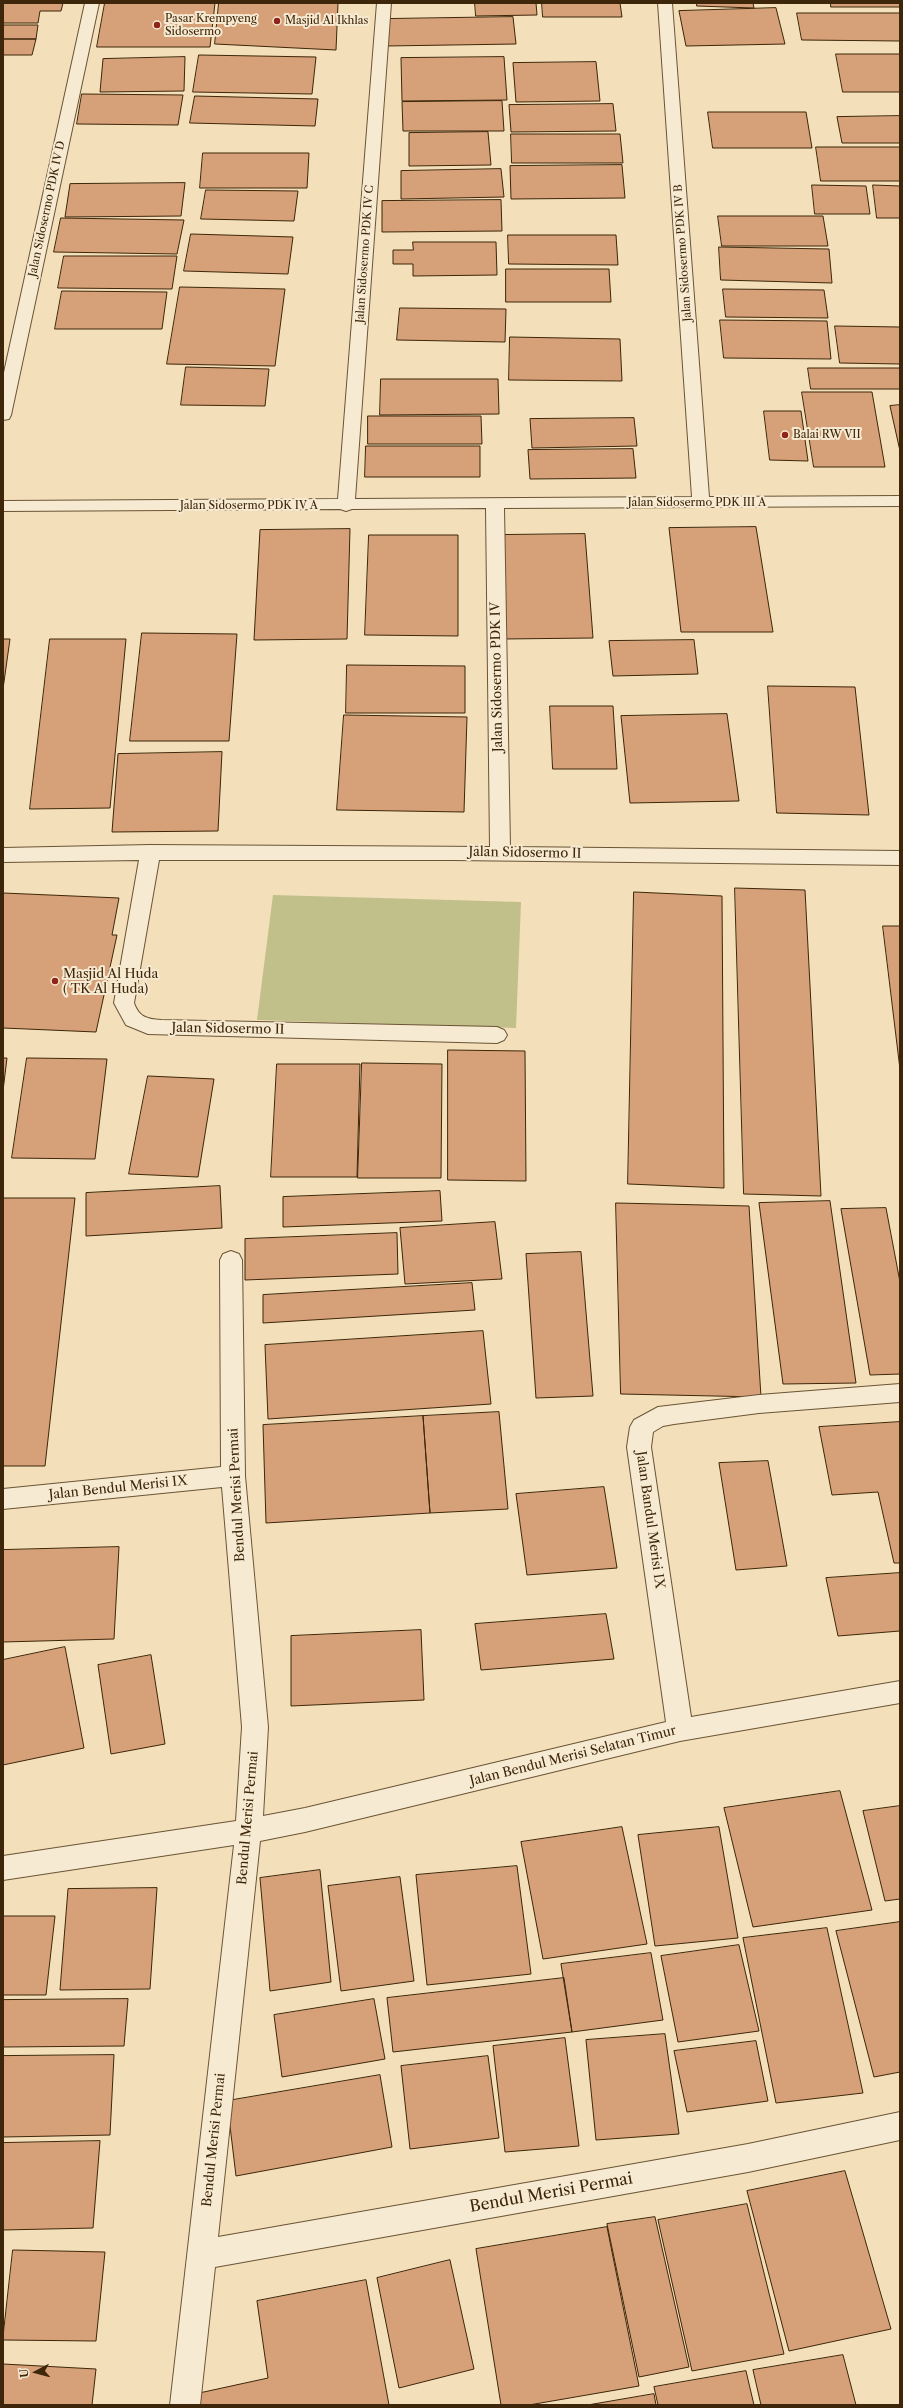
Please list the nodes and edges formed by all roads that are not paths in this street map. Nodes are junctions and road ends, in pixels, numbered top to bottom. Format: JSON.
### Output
{"nodes":[{"id":1,"x":92,"y":3,"type":"edge"},
{"id":2,"x":384,"y":3,"type":"edge"},
{"id":3,"x":665,"y":3,"type":"edge"},
{"id":4,"x":3,"y":415,"type":"edge"},
{"id":5,"x":900,"y":501,"type":"edge"},
{"id":6,"x":495,"y":502,"type":"junction"},
{"id":7,"x":701,"y":503,"type":"junction"},
{"id":8,"x":3,"y":506,"type":"edge"},
{"id":9,"x":346,"y":506,"type":"junction"},
{"id":10,"x":150,"y":852,"type":"junction"},
{"id":11,"x":500,"y":853,"type":"junction"},
{"id":12,"x":3,"y":855,"type":"edge"},
{"id":13,"x":900,"y":858,"type":"edge"},
{"id":14,"x":497,"y":1035,"type":"dead end"},
{"id":15,"x":232,"y":1260,"type":"dead end"},
{"id":16,"x":900,"y":1393,"type":"edge"},
{"id":17,"x":233,"y":1476,"type":"junction"},
{"id":18,"x":3,"y":1500,"type":"edge"},
{"id":19,"x":900,"y":1692,"type":"edge"},
{"id":20,"x":680,"y":1730,"type":"junction"},
{"id":21,"x":248,"y":1832,"type":"junction"},
{"id":22,"x":3,"y":1868,"type":"edge"},
{"id":23,"x":900,"y":2126,"type":"edge"},
{"id":24,"x":202,"y":2255,"type":"junction"},
{"id":25,"x":185,"y":2405,"type":"edge"}],
"edges":[{"from":1,"to":4,"type":"street","name":"Jalan Sidosermo PDK IV D"},
{"from":2,"to":9,"type":"street","name":"Jalan Sidosermo PDK IV C"},
{"from":3,"to":7,"type":"street","name":"Jalan Sidosermo PDK IV B"},
{"from":5,"to":7,"type":"street","name":"Jalan Sidosermo PDK III A"},
{"from":6,"to":7,"type":"street","name":"Jalan Sidosermo PDK III A"},
{"from":6,"to":9,"type":"street","name":"Jalan Sidosermo PDK IV A"},
{"from":6,"to":11,"type":"street","name":"Jalan Sidosermo PDK IV"},
{"from":8,"to":9,"type":"street","name":"Jalan Sidosermo PDK IV A"},
{"from":10,"to":11,"type":"street","name":"Jalan Sidosermo II"},
{"from":10,"to":12,"type":"street","name":"Jalan Sidosermo II"},
{"from":10,"to":14,"type":"street","name":"Jalan Sidosermo II"},
{"from":11,"to":13,"type":"street","name":"Jalan Sidosermo II"},
{"from":15,"to":17,"type":"street","name":"Bendul Merisi Permai"},
{"from":16,"to":20,"type":"street","name":"Jalan Bandul Merisi IX"},
{"from":17,"to":18,"type":"street","name":"Jalan Bendul Merisi IX"},
{"from":17,"to":21,"type":"street","name":"Bendul Merisi Permai"},
{"from":19,"to":20,"type":"street","name":"Jalan Bendul Merisi Selatan Timur"},
{"from":20,"to":21,"type":"street","name":"Jalan Bendul Merisi Selatan Timur"},
{"from":21,"to":22,"type":"street","name":"Jalan Bendul Merisi Selatan Timur"},
{"from":21,"to":24,"type":"street","name":"Bendul Merisi Permai"},
{"from":23,"to":24,"type":"street","name":"Bendul Merisi Permai"},
{"from":24,"to":25,"type":"street","name":"Bendul Merisi Permai"}]}
